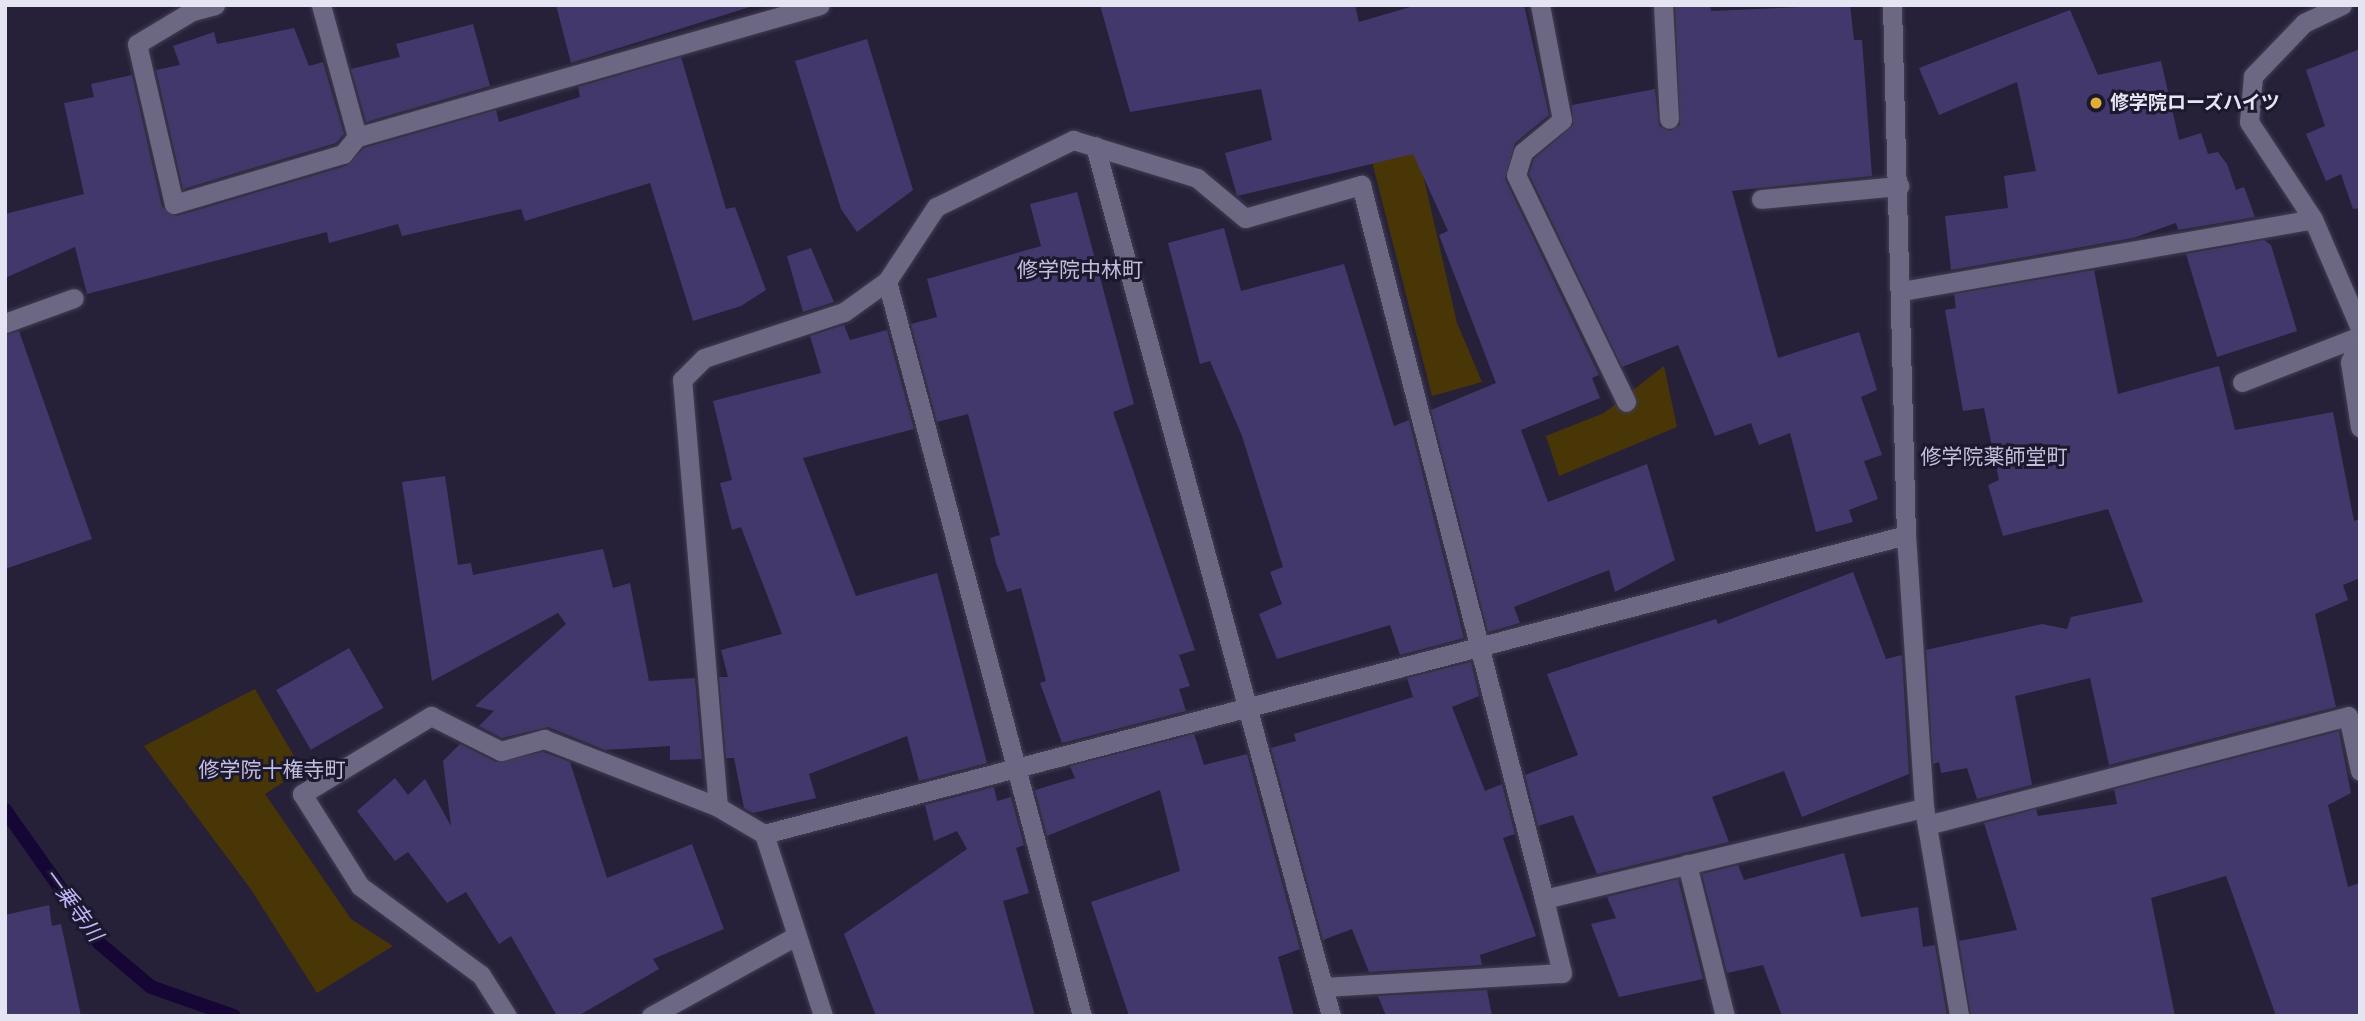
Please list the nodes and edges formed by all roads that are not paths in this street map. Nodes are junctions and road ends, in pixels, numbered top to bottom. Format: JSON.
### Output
{"nodes":[{"id":1,"x":215,"y":5,"type":"edge"},
{"id":2,"x":321,"y":5,"type":"edge"},
{"id":3,"x":820,"y":5,"type":"edge"},
{"id":4,"x":1540,"y":5,"type":"edge"},
{"id":5,"x":1662,"y":5,"type":"edge"},
{"id":6,"x":1892,"y":5,"type":"edge"},
{"id":7,"x":2295,"y":5,"type":"edge"},
{"id":8,"x":2342,"y":5,"type":"edge"},
{"id":9,"x":2304,"y":23,"type":"junction"},
{"id":10,"x":1669,"y":119,"type":"dead end"},
{"id":11,"x":357,"y":137,"type":"junction"},
{"id":12,"x":1096,"y":146,"type":"junction"},
{"id":13,"x":1899,"y":186,"type":"junction"},
{"id":14,"x":1761,"y":199,"type":"dead end"},
{"id":15,"x":2313,"y":219,"type":"junction"},
{"id":16,"x":887,"y":281,"type":"junction"},
{"id":17,"x":1902,"y":292,"type":"junction"},
{"id":18,"x":74,"y":298,"type":"dead end"},
{"id":19,"x":5,"y":323,"type":"edge"},
{"id":20,"x":2360,"y":328,"type":"edge"},
{"id":21,"x":2360,"y":336,"type":"edge"},
{"id":22,"x":2360,"y":342,"type":"edge"},
{"id":23,"x":2242,"y":382,"type":"dead end"},
{"id":24,"x":1626,"y":402,"type":"dead end"},
{"id":25,"x":2360,"y":427,"type":"edge"},
{"id":26,"x":1906,"y":535,"type":"junction"},
{"id":27,"x":1478,"y":645,"type":"junction"},
{"id":28,"x":1251,"y":704,"type":"junction"},
{"id":29,"x":1020,"y":764,"type":"junction"},
{"id":30,"x":2360,"y":771,"type":"edge"},
{"id":31,"x":718,"y":807,"type":"junction"},
{"id":32,"x":1925,"y":817,"type":"junction"},
{"id":33,"x":764,"y":834,"type":"junction"},
{"id":34,"x":1687,"y":864,"type":"junction"},
{"id":35,"x":1544,"y":899,"type":"junction"},
{"id":36,"x":794,"y":937,"type":"junction"},
{"id":37,"x":1325,"y":987,"type":"junction"},
{"id":38,"x":507,"y":1016,"type":"edge"},
{"id":39,"x":651,"y":1016,"type":"edge"},
{"id":40,"x":823,"y":1016,"type":"edge"},
{"id":41,"x":1083,"y":1016,"type":"edge"},
{"id":42,"x":1331,"y":1016,"type":"edge"},
{"id":43,"x":1725,"y":1016,"type":"edge"},
{"id":44,"x":1959,"y":1016,"type":"edge"}],
"edges":[{"from":1,"to":11,"type":"street"},
{"from":2,"to":11,"type":"street"},
{"from":3,"to":11,"type":"street"},
{"from":4,"to":24,"type":"street"},
{"from":5,"to":10,"type":"street"},
{"from":6,"to":13,"type":"street"},
{"from":7,"to":9,"type":"street"},
{"from":8,"to":9,"type":"street"},
{"from":9,"to":15,"type":"street"},
{"from":12,"to":16,"type":"street"},
{"from":12,"to":27,"type":"street"},
{"from":12,"to":28,"type":"street"},
{"from":13,"to":14,"type":"street"},
{"from":13,"to":17,"type":"street"},
{"from":15,"to":17,"type":"street"},
{"from":15,"to":20,"type":"street"},
{"from":16,"to":29,"type":"street"},
{"from":16,"to":31,"type":"street"},
{"from":17,"to":26,"type":"street"},
{"from":18,"to":19,"type":"street"},
{"from":21,"to":23,"type":"street"},
{"from":22,"to":25,"type":"street"},
{"from":26,"to":27,"type":"street"},
{"from":26,"to":32,"type":"street"},
{"from":27,"to":28,"type":"street"},
{"from":27,"to":35,"type":"street"},
{"from":28,"to":29,"type":"street"},
{"from":28,"to":37,"type":"street"},
{"from":29,"to":33,"type":"street"},
{"from":29,"to":41,"type":"street"},
{"from":30,"to":32,"type":"street"},
{"from":31,"to":33,"type":"street"},
{"from":31,"to":38,"type":"street"},
{"from":32,"to":34,"type":"street"},
{"from":32,"to":44,"type":"street"},
{"from":33,"to":36,"type":"street"},
{"from":34,"to":35,"type":"street"},
{"from":34,"to":43,"type":"street"},
{"from":35,"to":37,"type":"street"},
{"from":36,"to":39,"type":"street"},
{"from":36,"to":40,"type":"street"},
{"from":37,"to":42,"type":"street"}]}
